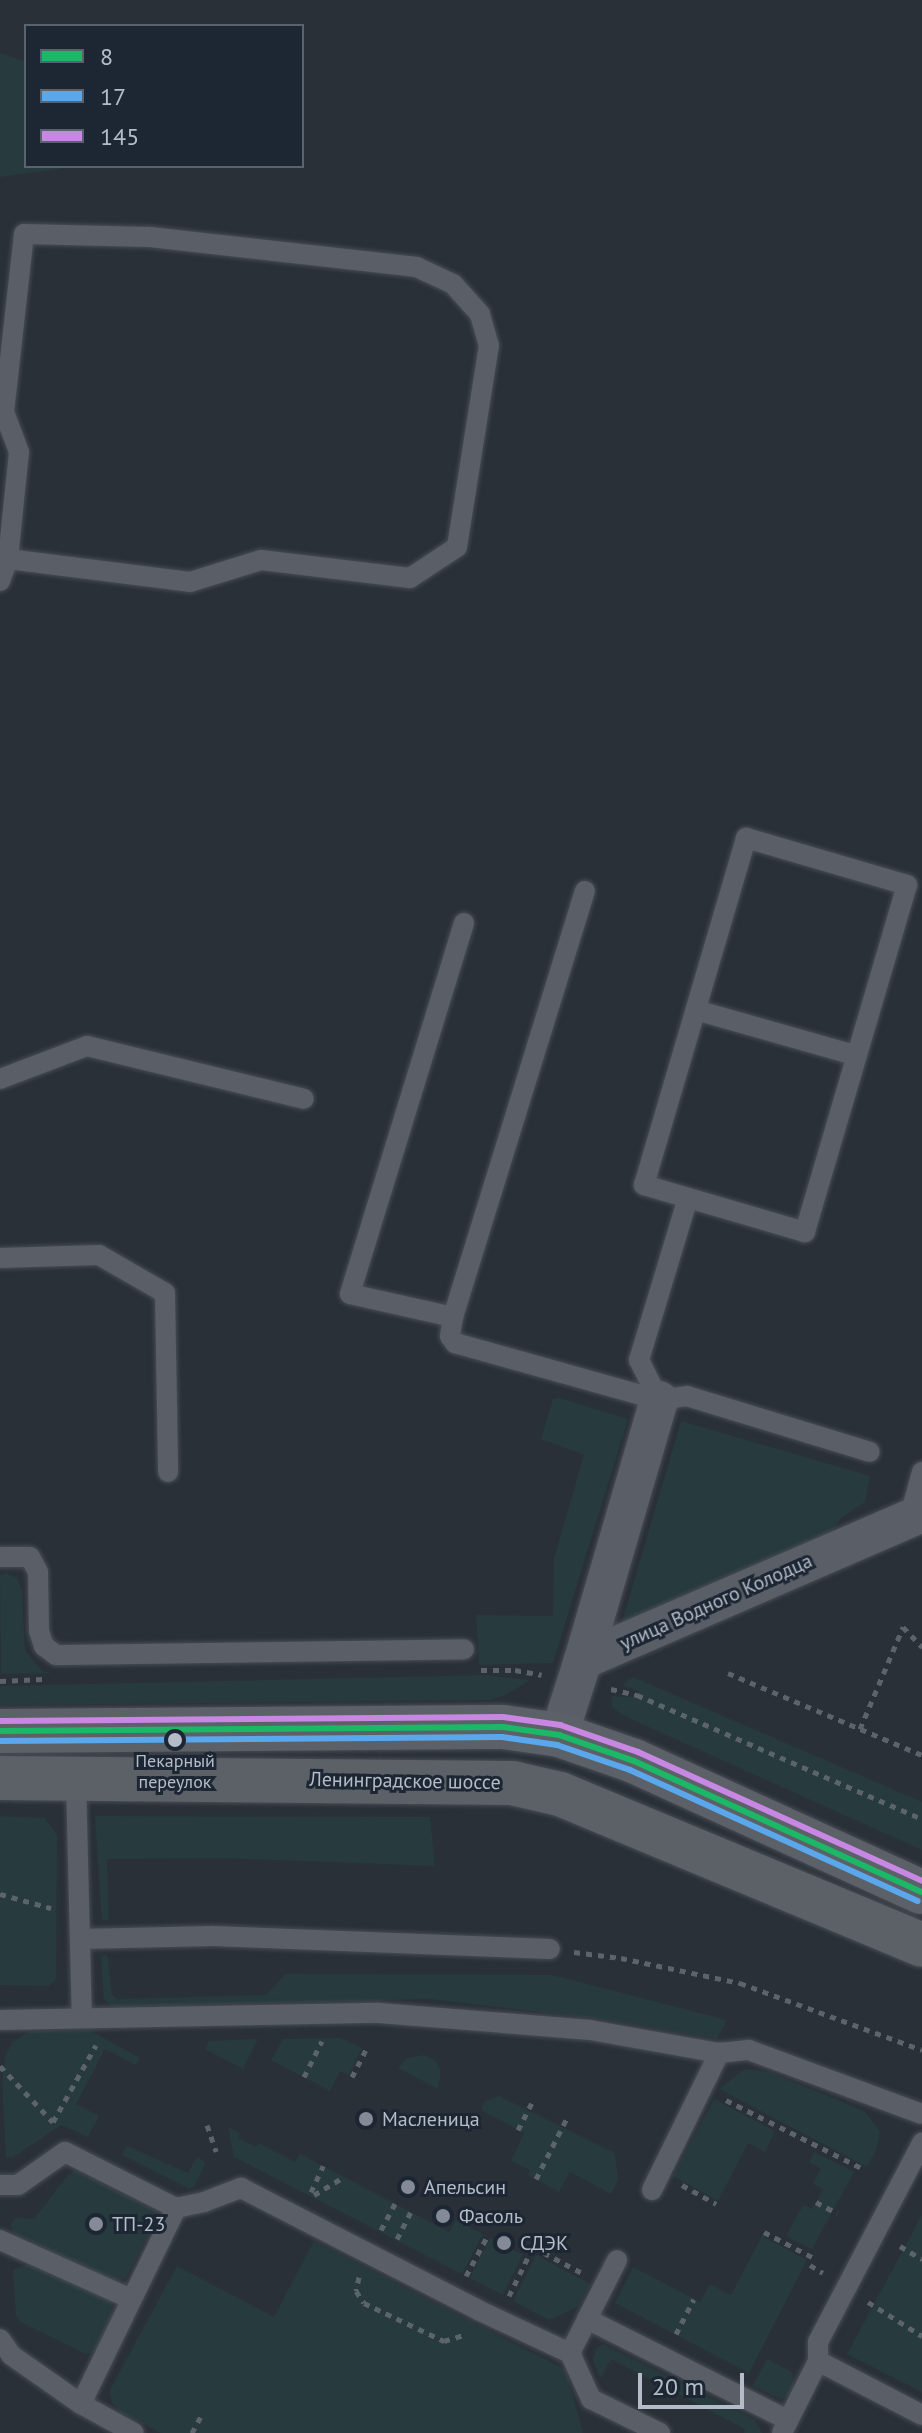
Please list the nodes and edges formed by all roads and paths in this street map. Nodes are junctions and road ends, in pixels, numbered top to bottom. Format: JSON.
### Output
{"nodes":[{"id":1,"x":8,"y":559,"type":"junction"},
{"id":2,"x":0,"y":581,"type":"edge"},
{"id":3,"x":915,"y":883,"type":"edge"},
{"id":4,"x":585,"y":891,"type":"dead end"},
{"id":5,"x":464,"y":923,"type":"dead end"},
{"id":6,"x":696,"y":1010,"type":"junction"},
{"id":7,"x":857,"y":1056,"type":"junction"},
{"id":8,"x":0,"y":1079,"type":"edge"},
{"id":9,"x":304,"y":1099,"type":"dead end"},
{"id":10,"x":688,"y":1198,"type":"junction"},
{"id":11,"x":0,"y":1258,"type":"edge"},
{"id":12,"x":453,"y":1317,"type":"junction"},
{"id":13,"x":659,"y":1400,"type":"junction"},
{"id":14,"x":870,"y":1452,"type":"dead end"},
{"id":15,"x":168,"y":1472,"type":"dead end"},
{"id":16,"x":922,"y":1472,"type":"edge"},
{"id":17,"x":916,"y":1516,"type":"edge"},
{"id":18,"x":0,"y":1557,"type":"edge"},
{"id":19,"x":922,"y":1647,"type":"edge"},
{"id":20,"x":464,"y":1649,"type":"dead end"},
{"id":21,"x":583,"y":1660,"type":"junction"},
{"id":22,"x":480,"y":1670,"type":"dead end"},
{"id":23,"x":728,"y":1673,"type":"dead end"},
{"id":24,"x":536,"y":1674,"type":"dead end"},
{"id":25,"x":52,"y":1679,"type":"dead end"},
{"id":26,"x":0,"y":1681,"type":"edge"},
{"id":27,"x":608,"y":1688,"type":"dead end"},
{"id":28,"x":860,"y":1729,"type":"junction"},
{"id":29,"x":0,"y":1731,"type":"edge"},
{"id":30,"x":559,"y":1735,"type":"junction"},
{"id":31,"x":922,"y":1755,"type":"edge"},
{"id":32,"x":0,"y":1778,"type":"edge"},
{"id":33,"x":76,"y":1779,"type":"junction"},
{"id":34,"x":922,"y":1819,"type":"edge"},
{"id":35,"x":922,"y":1892,"type":"edge"},
{"id":36,"x":0,"y":1894,"type":"edge"},
{"id":37,"x":79,"y":1915,"type":"junction"},
{"id":38,"x":80,"y":1939,"type":"junction"},
{"id":39,"x":922,"y":1945,"type":"edge"},
{"id":40,"x":550,"y":1949,"type":"joint"},
{"id":41,"x":89,"y":2017,"type":"junction"},
{"id":42,"x":0,"y":2020,"type":"edge"},
{"id":43,"x":326,"y":2033,"type":"dead end"},
{"id":44,"x":368,"y":2046,"type":"dead end"},
{"id":45,"x":922,"y":2050,"type":"edge"},
{"id":46,"x":91,"y":2053,"type":"junction"},
{"id":47,"x":719,"y":2053,"type":"junction"},
{"id":48,"x":100,"y":2058,"type":"dead end"},
{"id":49,"x":0,"y":2066,"type":"edge"},
{"id":50,"x":304,"y":2077,"type":"dead end"},
{"id":51,"x":352,"y":2077,"type":"dead end"},
{"id":52,"x":703,"y":2088,"type":"junction"},
{"id":53,"x":533,"y":2101,"type":"dead end"},
{"id":54,"x":922,"y":2114,"type":"edge"},
{"id":55,"x":567,"y":2118,"type":"dead end"},
{"id":56,"x":53,"y":2122,"type":"junction"},
{"id":57,"x":207,"y":2125,"type":"dead end"},
{"id":58,"x":518,"y":2130,"type":"dead end"},
{"id":59,"x":63,"y":2131,"type":"dead end"},
{"id":60,"x":922,"y":2143,"type":"edge"},
{"id":61,"x":216,"y":2151,"type":"dead end"},
{"id":62,"x":323,"y":2166,"type":"dead end"},
{"id":63,"x":861,"y":2168,"type":"dead end"},
{"id":64,"x":344,"y":2177,"type":"dead end"},
{"id":65,"x":536,"y":2179,"type":"dead end"},
{"id":66,"x":0,"y":2185,"type":"edge"},
{"id":67,"x":652,"y":2190,"type":"dead end"},
{"id":68,"x":816,"y":2202,"type":"dead end"},
{"id":69,"x":395,"y":2204,"type":"dead end"},
{"id":70,"x":176,"y":2208,"type":"junction"},
{"id":71,"x":411,"y":2212,"type":"dead end"},
{"id":72,"x":837,"y":2213,"type":"dead end"},
{"id":73,"x":764,"y":2232,"type":"dead end"},
{"id":74,"x":378,"y":2234,"type":"dead end"},
{"id":75,"x":487,"y":2237,"type":"dead end"},
{"id":76,"x":0,"y":2240,"type":"edge"},
{"id":77,"x":394,"y":2243,"type":"dead end"},
{"id":78,"x":900,"y":2246,"type":"dead end"},
{"id":79,"x":814,"y":2258,"type":"dead end"},
{"id":80,"x":922,"y":2259,"type":"edge"},
{"id":81,"x":617,"y":2260,"type":"dead end"},
{"id":82,"x":590,"y":2277,"type":"dead end"},
{"id":83,"x":359,"y":2278,"type":"dead end"},
{"id":84,"x":464,"y":2280,"type":"dead end"},
{"id":85,"x":131,"y":2299,"type":"junction"},
{"id":86,"x":694,"y":2299,"type":"dead end"},
{"id":87,"x":505,"y":2302,"type":"dead end"},
{"id":88,"x":587,"y":2319,"type":"junction"},
{"id":89,"x":465,"y":2335,"type":"dead end"},
{"id":90,"x":0,"y":2339,"type":"edge"},
{"id":91,"x":674,"y":2340,"type":"dead end"},
{"id":92,"x":570,"y":2353,"type":"junction"},
{"id":93,"x":818,"y":2361,"type":"junction"},
{"id":94,"x":81,"y":2404,"type":"junction"},
{"id":95,"x":922,"y":2415,"type":"edge"},
{"id":96,"x":201,"y":2416,"type":"dead end"},
{"id":97,"x":785,"y":2427,"type":"edge"},
{"id":98,"x":134,"y":2433,"type":"edge"},
{"id":99,"x":192,"y":2433,"type":"edge"},
{"id":100,"x":660,"y":2433,"type":"edge"}],
"edges":[{"from":1,"to":1,"type":"lane"},
{"from":1,"to":2,"type":"lane"},
{"from":3,"to":6,"type":"lane"},
{"from":3,"to":7,"type":"lane"},
{"from":4,"to":12,"type":"lane"},
{"from":5,"to":12,"type":"lane"},
{"from":6,"to":7,"type":"lane"},
{"from":6,"to":10,"type":"lane"},
{"from":7,"to":10,"type":"lane"},
{"from":8,"to":9,"type":"lane"},
{"from":10,"to":13,"type":"lane"},
{"from":11,"to":15,"type":"lane"},
{"from":12,"to":13,"type":"lane"},
{"from":13,"to":14,"type":"lane"},
{"from":13,"to":21,"type":"street"},
{"from":16,"to":17,"type":"lane"},
{"from":17,"to":21,"type":"street","name":"улица Водного Колодца"},
{"from":18,"to":20,"type":"lane"},
{"from":19,"to":28,"type":"path"},
{"from":21,"to":30,"type":"street"},
{"from":22,"to":24,"type":"path"},
{"from":23,"to":28,"type":"path"},
{"from":25,"to":26,"type":"path"},
{"from":27,"to":34,"type":"path"},
{"from":28,"to":31,"type":"path"},
{"from":29,"to":30,"type":"main road"},
{"from":30,"to":35,"type":"main road"},
{"from":32,"to":33,"type":"main road","name":"Ленинградское шоссе"},
{"from":33,"to":37,"type":"lane"},
{"from":33,"to":39,"type":"main road","name":"Ленинградское шоссе"},
{"from":36,"to":37,"type":"path"},
{"from":37,"to":38,"type":"lane"},
{"from":38,"to":40,"type":"lane"},
{"from":38,"to":41,"type":"lane"},
{"from":40,"to":45,"type":"path"},
{"from":41,"to":42,"type":"lane"},
{"from":41,"to":46,"type":"path"},
{"from":41,"to":47,"type":"lane"},
{"from":43,"to":50,"type":"path"},
{"from":44,"to":51,"type":"path"},
{"from":46,"to":48,"type":"path"},
{"from":46,"to":56,"type":"path"},
{"from":47,"to":52,"type":"lane"},
{"from":47,"to":54,"type":"lane"},
{"from":49,"to":56,"type":"path"},
{"from":52,"to":63,"type":"path"},
{"from":52,"to":67,"type":"lane"},
{"from":53,"to":58,"type":"path"},
{"from":55,"to":65,"type":"path"},
{"from":56,"to":59,"type":"path"},
{"from":57,"to":61,"type":"path"},
{"from":60,"to":93,"type":"lane"},
{"from":62,"to":64,"type":"path"},
{"from":66,"to":70,"type":"lane"},
{"from":68,"to":72,"type":"path"},
{"from":69,"to":74,"type":"path"},
{"from":70,"to":85,"type":"lane"},
{"from":70,"to":92,"type":"lane"},
{"from":71,"to":77,"type":"path"},
{"from":73,"to":79,"type":"path"},
{"from":75,"to":84,"type":"path"},
{"from":76,"to":85,"type":"lane"},
{"from":78,"to":80,"type":"path"},
{"from":81,"to":88,"type":"lane"},
{"from":82,"to":87,"type":"path"},
{"from":83,"to":89,"type":"path"},
{"from":85,"to":94,"type":"lane"},
{"from":86,"to":91,"type":"path"},
{"from":88,"to":92,"type":"lane"},
{"from":88,"to":97,"type":"lane"},
{"from":90,"to":94,"type":"lane"},
{"from":92,"to":100,"type":"lane"},
{"from":93,"to":95,"type":"lane"},
{"from":93,"to":97,"type":"lane"},
{"from":94,"to":98,"type":"lane"},
{"from":96,"to":99,"type":"path"}]}
